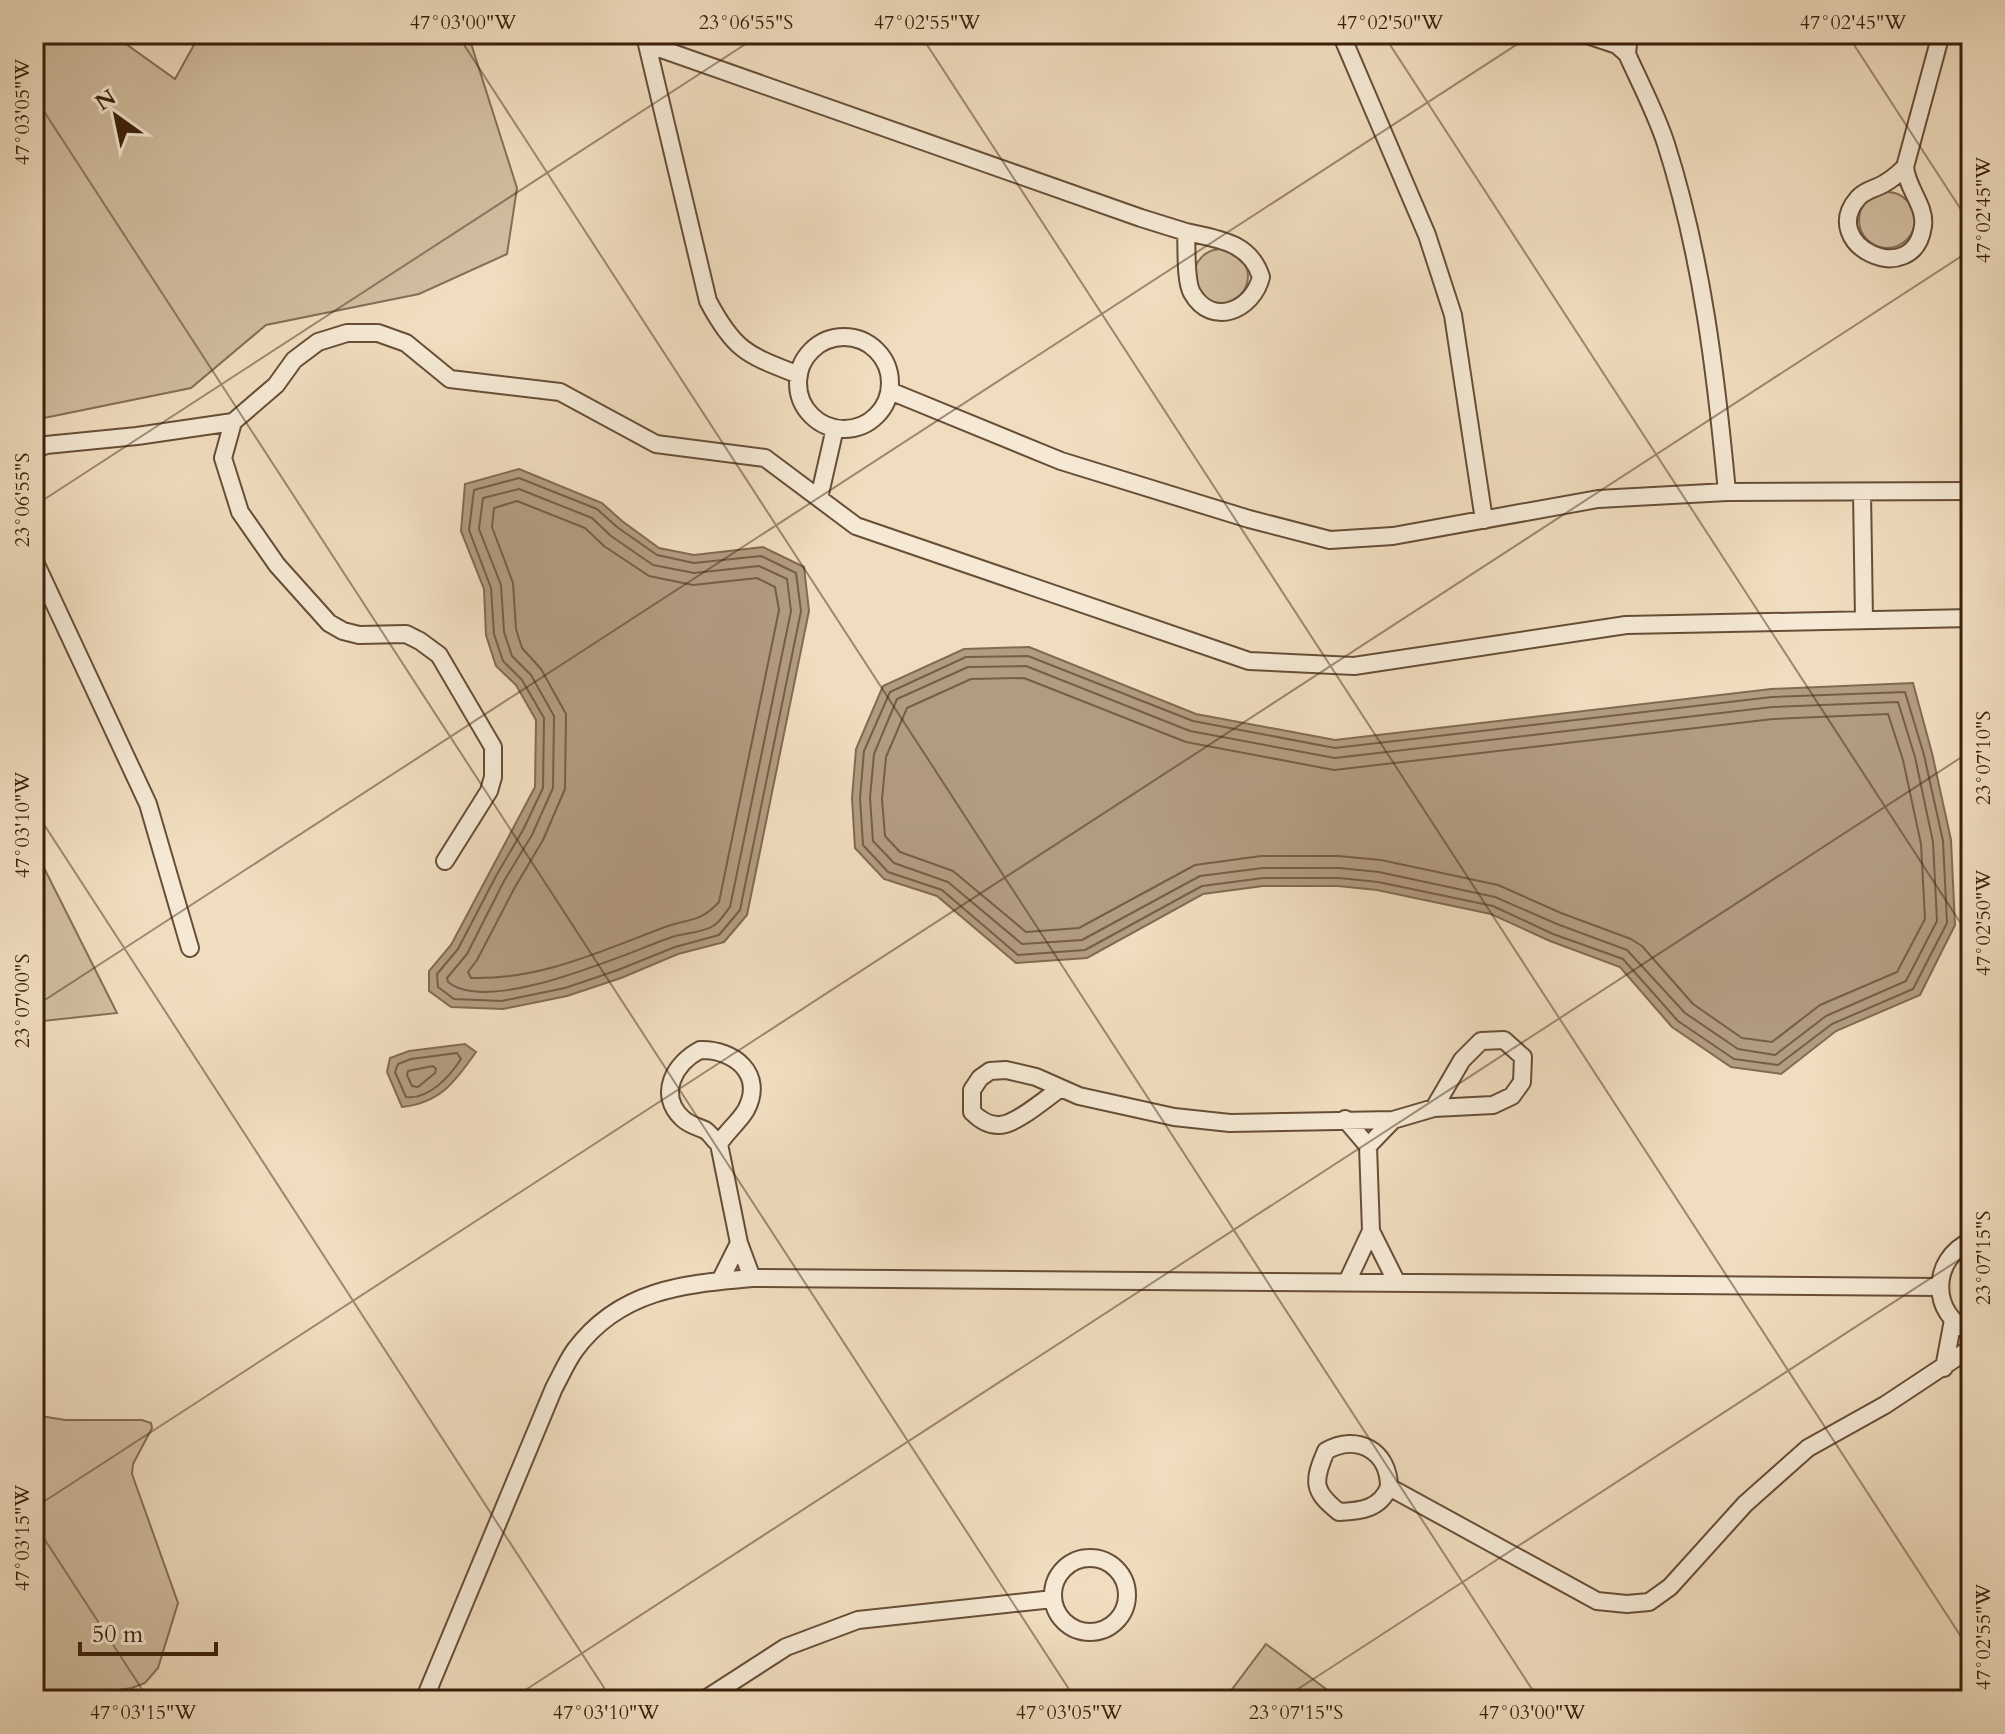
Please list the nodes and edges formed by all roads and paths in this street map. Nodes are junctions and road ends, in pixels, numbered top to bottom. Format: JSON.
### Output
{"nodes":[{"id":1,"x":1341,"y":34,"type":"edge"},
{"id":2,"x":1584,"y":34,"type":"edge"},
{"id":3,"x":1629,"y":34,"type":"edge"},
{"id":4,"x":1941,"y":34,"type":"edge"},
{"id":5,"x":646,"y":39,"type":"edge"},
{"id":6,"x":1627,"y":54,"type":"junction"},
{"id":7,"x":1905,"y":167,"type":"junction"},
{"id":8,"x":1186,"y":232,"type":"junction"},
{"id":9,"x":799,"y":375,"type":"junction"},
{"id":10,"x":890,"y":391,"type":"junction"},
{"id":11,"x":233,"y":422,"type":"junction"},
{"id":12,"x":835,"y":428,"type":"junction"},
{"id":13,"x":34,"y":450,"type":"edge"},
{"id":14,"x":1971,"y":491,"type":"edge"},
{"id":15,"x":1727,"y":492,"type":"junction"},
{"id":16,"x":1862,"y":492,"type":"junction"},
{"id":17,"x":819,"y":498,"type":"junction"},
{"id":18,"x":1484,"y":520,"type":"junction"},
{"id":19,"x":34,"y":560,"type":"edge"},
{"id":20,"x":1971,"y":618,"type":"edge"},
{"id":21,"x":1864,"y":619,"type":"junction"},
{"id":22,"x":445,"y":861,"type":"dead end"},
{"id":23,"x":190,"y":948,"type":"dead end"},
{"id":24,"x":1061,"y":1088,"type":"junction"},
{"id":25,"x":1434,"y":1108,"type":"junction"},
{"id":26,"x":1345,"y":1119,"type":"junction"},
{"id":27,"x":1393,"y":1120,"type":"junction"},
{"id":28,"x":719,"y":1144,"type":"junction"},
{"id":29,"x":1368,"y":1146,"type":"junction"},
{"id":30,"x":1371,"y":1231,"type":"junction"},
{"id":31,"x":1971,"y":1241,"type":"edge"},
{"id":32,"x":739,"y":1243,"type":"junction"},
{"id":33,"x":752,"y":1278,"type":"junction"},
{"id":34,"x":720,"y":1281,"type":"junction"},
{"id":35,"x":1396,"y":1281,"type":"junction"},
{"id":36,"x":1347,"y":1282,"type":"junction"},
{"id":37,"x":1939,"y":1287,"type":"junction"},
{"id":38,"x":1953,"y":1320,"type":"junction"},
{"id":39,"x":1971,"y":1332,"type":"edge"},
{"id":40,"x":1971,"y":1348,"type":"edge"},
{"id":41,"x":1944,"y":1368,"type":"junction"},
{"id":42,"x":1389,"y":1487,"type":"junction"},
{"id":43,"x":1053,"y":1599,"type":"junction"},
{"id":44,"x":424,"y":1700,"type":"edge"},
{"id":45,"x":704,"y":1700,"type":"edge"}],
"edges":[{"from":1,"to":18,"type":"street"},
{"from":2,"to":6,"type":"street"},
{"from":3,"to":6,"type":"street"},
{"from":4,"to":7,"type":"street"},
{"from":5,"to":8,"type":"street"},
{"from":5,"to":9,"type":"street"},
{"from":6,"to":15,"type":"street"},
{"from":7,"to":7,"type":"street"},
{"from":8,"to":8,"type":"street"},
{"from":9,"to":10,"type":"street"},
{"from":9,"to":12,"type":"street"},
{"from":10,"to":12,"type":"street"},
{"from":10,"to":18,"type":"street"},
{"from":11,"to":13,"type":"street"},
{"from":11,"to":17,"type":"street"},
{"from":11,"to":22,"type":"street"},
{"from":12,"to":17,"type":"street"},
{"from":14,"to":16,"type":"street"},
{"from":15,"to":16,"type":"street"},
{"from":15,"to":18,"type":"street"},
{"from":16,"to":21,"type":"street"},
{"from":17,"to":21,"type":"street"},
{"from":19,"to":23,"type":"street"},
{"from":20,"to":21,"type":"street"},
{"from":24,"to":24,"type":"street"},
{"from":24,"to":26,"type":"street"},
{"from":25,"to":25,"type":"street"},
{"from":25,"to":27,"type":"street"},
{"from":26,"to":27,"type":"street"},
{"from":26,"to":29,"type":"street"},
{"from":27,"to":29,"type":"street"},
{"from":28,"to":28,"type":"street"},
{"from":28,"to":32,"type":"street"},
{"from":29,"to":30,"type":"street"},
{"from":30,"to":35,"type":"street"},
{"from":30,"to":36,"type":"street"},
{"from":31,"to":37,"type":"street"},
{"from":32,"to":33,"type":"street"},
{"from":32,"to":34,"type":"street"},
{"from":33,"to":34,"type":"street"},
{"from":33,"to":36,"type":"street"},
{"from":34,"to":44,"type":"street"},
{"from":35,"to":36,"type":"street"},
{"from":35,"to":37,"type":"street"},
{"from":37,"to":38,"type":"street"},
{"from":38,"to":39,"type":"street"},
{"from":38,"to":41,"type":"street"},
{"from":40,"to":41,"type":"street"},
{"from":41,"to":42,"type":"street"},
{"from":42,"to":42,"type":"street"},
{"from":43,"to":43,"type":"street"},
{"from":43,"to":45,"type":"street"}]}
